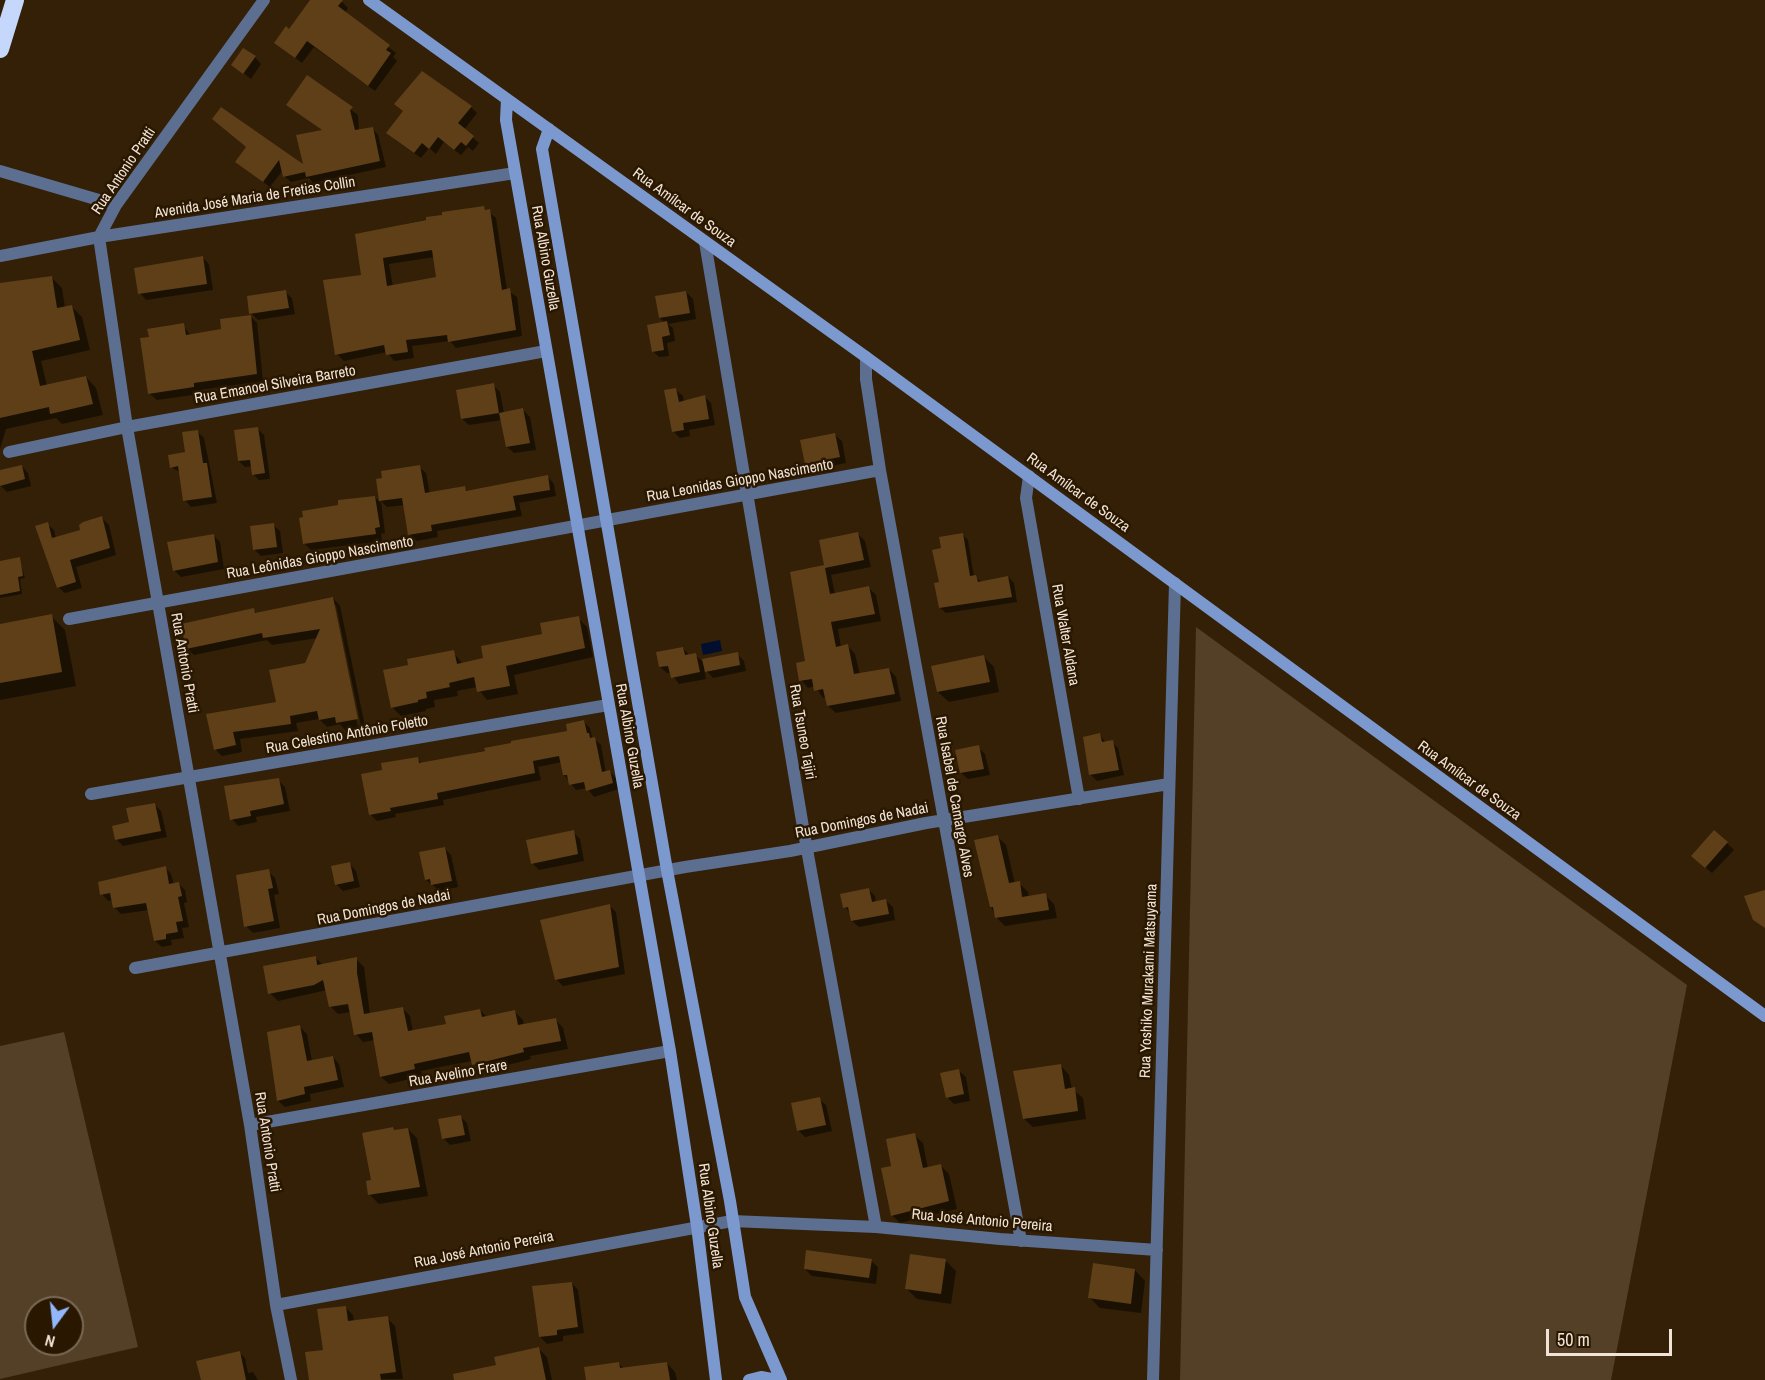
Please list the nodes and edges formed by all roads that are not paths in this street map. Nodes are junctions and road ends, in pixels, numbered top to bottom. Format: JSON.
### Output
{"nodes":[{"id":1,"x":15,"y":0,"type":"edge"},
{"id":2,"x":264,"y":0,"type":"edge"},
{"id":3,"x":369,"y":0,"type":"edge"},
{"id":4,"x":0,"y":49,"type":"edge"},
{"id":5,"x":507,"y":99,"type":"junction"},
{"id":6,"x":549,"y":129,"type":"junction"},
{"id":7,"x":0,"y":171,"type":"edge"},
{"id":8,"x":515,"y":173,"type":"junction"},
{"id":9,"x":116,"y":206,"type":"junction"},
{"id":10,"x":99,"y":237,"type":"junction"},
{"id":11,"x":705,"y":242,"type":"junction"},
{"id":12,"x":0,"y":256,"type":"edge"},
{"id":13,"x":546,"y":351,"type":"junction"},
{"id":14,"x":866,"y":357,"type":"junction"},
{"id":15,"x":127,"y":428,"type":"junction"},
{"id":16,"x":9,"y":452,"type":"dead end"},
{"id":17,"x":880,"y":470,"type":"junction"},
{"id":18,"x":1029,"y":476,"type":"junction"},
{"id":19,"x":748,"y":497,"type":"junction"},
{"id":20,"x":605,"y":520,"type":"junction"},
{"id":21,"x":577,"y":526,"type":"junction"},
{"id":22,"x":1175,"y":583,"type":"junction"},
{"id":23,"x":158,"y":603,"type":"junction"},
{"id":24,"x":69,"y":619,"type":"dead end"},
{"id":25,"x":608,"y":705,"type":"junction"},
{"id":26,"x":189,"y":777,"type":"junction"},
{"id":27,"x":1169,"y":784,"type":"junction"},
{"id":28,"x":91,"y":794,"type":"dead end"},
{"id":29,"x":1079,"y":799,"type":"junction"},
{"id":30,"x":943,"y":821,"type":"junction"},
{"id":31,"x":806,"y":847,"type":"junction"},
{"id":32,"x":667,"y":870,"type":"junction"},
{"id":33,"x":639,"y":876,"type":"junction"},
{"id":34,"x":220,"y":955,"type":"junction"},
{"id":35,"x":135,"y":968,"type":"dead end"},
{"id":36,"x":1765,"y":1016,"type":"edge"},
{"id":37,"x":670,"y":1051,"type":"junction"},
{"id":38,"x":250,"y":1125,"type":"junction"},
{"id":39,"x":732,"y":1221,"type":"junction"},
{"id":40,"x":697,"y":1226,"type":"junction"},
{"id":41,"x":876,"y":1227,"type":"junction"},
{"id":42,"x":1021,"y":1241,"type":"junction"},
{"id":43,"x":1157,"y":1250,"type":"junction"},
{"id":44,"x":276,"y":1305,"type":"junction"},
{"id":45,"x":291,"y":1380,"type":"edge"},
{"id":46,"x":716,"y":1380,"type":"edge"},
{"id":47,"x":749,"y":1380,"type":"edge"},
{"id":48,"x":779,"y":1380,"type":"edge"},
{"id":49,"x":1153,"y":1380,"type":"edge"}],
"edges":[{"from":1,"to":4,"type":"highway"},
{"from":2,"to":9,"type":"street","name":"Rua Antonio Pratti"},
{"from":3,"to":5,"type":"street","name":"Rua Amílcar de Souza"},
{"from":5,"to":6,"type":"street","name":"Rua Amílcar de Souza"},
{"from":5,"to":8,"type":"street","name":"Rua Albino Guzella"},
{"from":6,"to":11,"type":"street","name":"Rua Amílcar de Souza"},
{"from":6,"to":20,"type":"street","name":"Rua Albino Guzella"},
{"from":7,"to":9,"type":"street"},
{"from":8,"to":10,"type":"street","name":"Avenida José Maria de Fretias Collin"},
{"from":8,"to":13,"type":"street","name":"Rua Albino Guzella"},
{"from":9,"to":10,"type":"street","name":"Rua Antonio Pratti"},
{"from":10,"to":12,"type":"street","name":"Avenida José Maria de Fretias Collin"},
{"from":10,"to":15,"type":"street","name":"Rua Antonio Pratti"},
{"from":11,"to":14,"type":"street","name":"Rua Amílcar de Souza"},
{"from":11,"to":19,"type":"street","name":"Rua Tsuneo Tajiri"},
{"from":13,"to":15,"type":"street","name":"Rua Emanoel Silveira Barreto"},
{"from":13,"to":21,"type":"street","name":"Rua Albino Guzella"},
{"from":14,"to":17,"type":"street","name":"Rua Isabel de Camargo Alves"},
{"from":14,"to":18,"type":"street","name":"Rua Amílcar de Souza"},
{"from":15,"to":16,"type":"street","name":"Rua Emanoel Silveira Barreto"},
{"from":15,"to":23,"type":"street","name":"Rua Antonio Pratti"},
{"from":17,"to":19,"type":"street","name":"Rua Leonidas Gioppo Nascimento"},
{"from":17,"to":30,"type":"street","name":"Rua Isabel de Camargo Alves"},
{"from":18,"to":22,"type":"street","name":"Rua Amílcar de Souza"},
{"from":18,"to":29,"type":"street","name":"Rua Walter Aldana"},
{"from":19,"to":20,"type":"street","name":"Rua Leonidas Gioppo Nascimento"},
{"from":19,"to":31,"type":"street","name":"Rua Tsuneo Tajiri"},
{"from":20,"to":21,"type":"street","name":"Rua Leonidas Gioppo Nascimento"},
{"from":20,"to":32,"type":"street","name":"Rua Albino Guzella"},
{"from":21,"to":23,"type":"street","name":"Rua Leônidas Gioppo Nascimento"},
{"from":21,"to":25,"type":"street","name":"Rua Albino Guzella"},
{"from":22,"to":27,"type":"street","name":"Rua Yoshiko Murakami Matsuyama"},
{"from":22,"to":36,"type":"street","name":"Rua Amílcar de Souza"},
{"from":23,"to":24,"type":"street","name":"Rua Leônidas Gioppo Nascimento"},
{"from":23,"to":26,"type":"street","name":"Rua Antonio Pratti"},
{"from":25,"to":26,"type":"street","name":"Rua Celestino Antônio Foletto"},
{"from":25,"to":33,"type":"street","name":"Rua Albino Guzella"},
{"from":26,"to":28,"type":"street","name":"Rua Celestino Antônio Foletto"},
{"from":26,"to":34,"type":"street","name":"Rua Antonio Pratti"},
{"from":27,"to":29,"type":"street","name":"Rua Domingos de Nadai"},
{"from":27,"to":43,"type":"street","name":"Rua Yoshiko Murakami Matsuyama"},
{"from":29,"to":30,"type":"street","name":"Rua Domingos de Nadai"},
{"from":30,"to":31,"type":"street","name":"Rua Domingos de Nadai"},
{"from":30,"to":42,"type":"street","name":"Rua Isabel de Camargo Alves"},
{"from":31,"to":32,"type":"street","name":"Rua Domingos de Nadai"},
{"from":31,"to":41,"type":"street","name":"Rua Tsuneo Tajiri"},
{"from":32,"to":33,"type":"street","name":"Rua Domingos de Nadai"},
{"from":32,"to":39,"type":"street","name":"Rua Albino Guzella"},
{"from":33,"to":34,"type":"street","name":"Rua Domingos de Nadai"},
{"from":33,"to":37,"type":"street","name":"Rua Albino Guzella"},
{"from":34,"to":35,"type":"street","name":"Rua Domingos de Nadai"},
{"from":34,"to":38,"type":"street","name":"Rua Antonio Pratti"},
{"from":37,"to":38,"type":"street","name":"Rua Avelino Frare"},
{"from":37,"to":40,"type":"street","name":"Rua Albino Guzella"},
{"from":38,"to":44,"type":"street","name":"Rua Antonio Pratti"},
{"from":39,"to":40,"type":"street","name":"Rua José Antonio Pereira"},
{"from":39,"to":41,"type":"street","name":"Rua José Antonio Pereira"},
{"from":39,"to":48,"type":"street","name":"Rua Albino Guzella"},
{"from":40,"to":44,"type":"street","name":"Rua José Antonio Pereira"},
{"from":40,"to":46,"type":"street","name":"Rua Albino Guzella"},
{"from":41,"to":42,"type":"street","name":"Rua José Antonio Pereira"},
{"from":42,"to":43,"type":"street","name":"Rua José Antonio Pereira"},
{"from":43,"to":49,"type":"street","name":"Rua Yoshiko Murakami Matsuyama"},
{"from":44,"to":45,"type":"street","name":"Rua Antonio Pratti"},
{"from":47,"to":48,"type":"street"}]}
